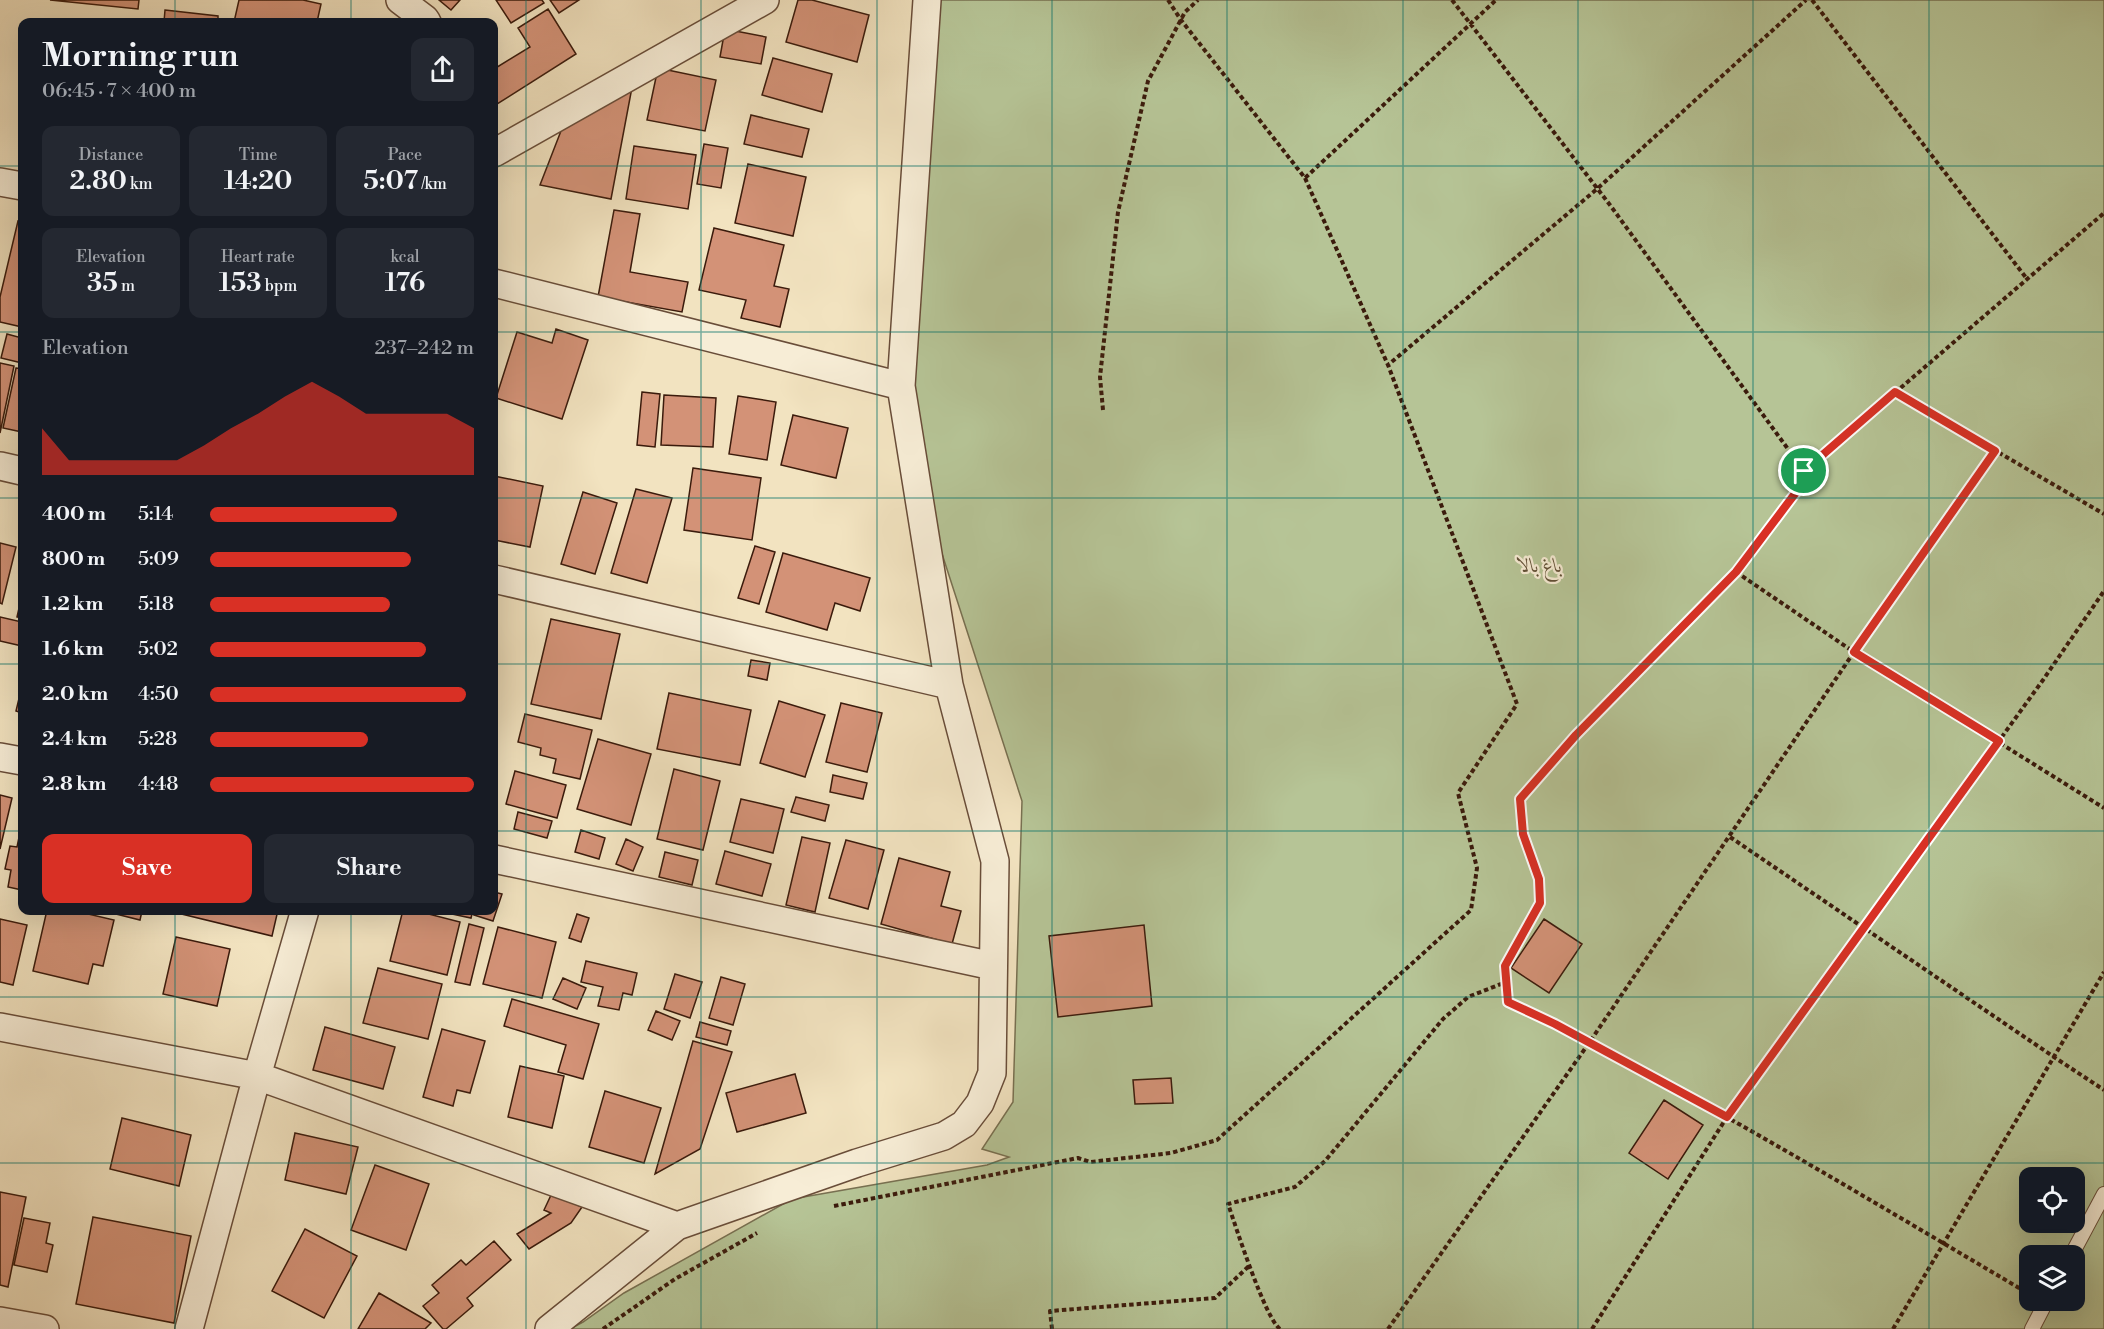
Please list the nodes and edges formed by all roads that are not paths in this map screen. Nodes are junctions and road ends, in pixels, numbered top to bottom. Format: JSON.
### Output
{"nodes":[{"id":1,"x":400,"y":0,"type":"edge"},
{"id":2,"x":765,"y":0,"type":"edge"},
{"id":3,"x":927,"y":0,"type":"edge"},
{"id":4,"x":424,"y":18,"type":"edge"},
{"id":5,"x":498,"y":151,"type":"edge"},
{"id":6,"x":0,"y":182,"type":"edge"},
{"id":7,"x":18,"y":185,"type":"edge"},
{"id":8,"x":498,"y":284,"type":"edge"},
{"id":9,"x":901,"y":386,"type":"junction"},
{"id":10,"x":0,"y":466,"type":"edge"},
{"id":11,"x":18,"y":470,"type":"edge"},
{"id":12,"x":498,"y":580,"type":"edge"},
{"id":13,"x":949,"y":685,"type":"junction"},
{"id":14,"x":0,"y":757,"type":"edge"},
{"id":15,"x":18,"y":760,"type":"edge"},
{"id":16,"x":498,"y":860,"type":"edge"},
{"id":17,"x":304,"y":915,"type":"edge"},
{"id":18,"x":993,"y":966,"type":"junction"},
{"id":19,"x":0,"y":1027,"type":"edge"},
{"id":20,"x":257,"y":1076,"type":"junction"},
{"id":21,"x":2104,"y":1194,"type":"edge"},
{"id":22,"x":677,"y":1226,"type":"junction"},
{"id":23,"x":2077,"y":1245,"type":"edge"},
{"id":24,"x":2041,"y":1311,"type":"edge"},
{"id":25,"x":0,"y":1321,"type":"edge"},
{"id":26,"x":45,"y":1329,"type":"edge"},
{"id":27,"x":189,"y":1329,"type":"edge"},
{"id":28,"x":549,"y":1329,"type":"edge"},
{"id":29,"x":2032,"y":1329,"type":"edge"}],
"edges":[{"from":1,"to":4,"type":"street"},
{"from":2,"to":5,"type":"street"},
{"from":3,"to":9,"type":"street"},
{"from":6,"to":7,"type":"street"},
{"from":8,"to":9,"type":"street"},
{"from":9,"to":13,"type":"street"},
{"from":10,"to":11,"type":"street"},
{"from":12,"to":13,"type":"street"},
{"from":13,"to":18,"type":"street"},
{"from":14,"to":15,"type":"street"},
{"from":16,"to":18,"type":"street"},
{"from":17,"to":20,"type":"street"},
{"from":18,"to":22,"type":"street"},
{"from":19,"to":20,"type":"street"},
{"from":20,"to":22,"type":"street"},
{"from":20,"to":27,"type":"street"},
{"from":21,"to":23,"type":"lane"},
{"from":22,"to":28,"type":"street"},
{"from":24,"to":29,"type":"lane"},
{"from":25,"to":26,"type":"street"}]}
